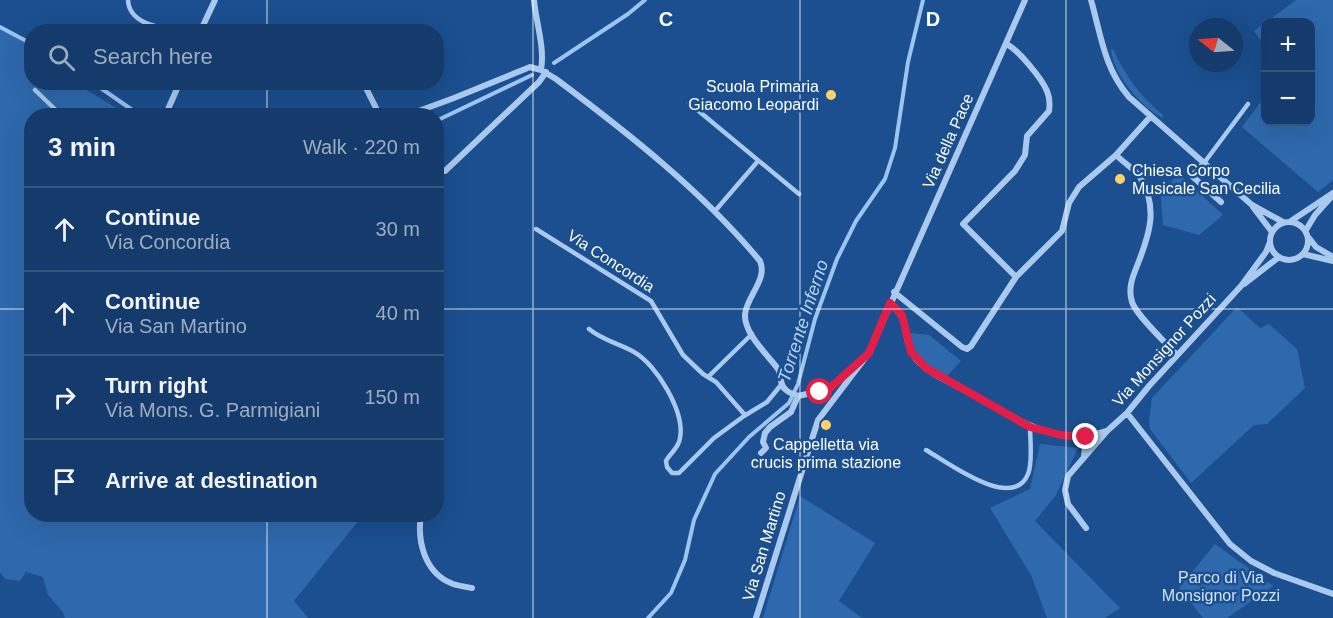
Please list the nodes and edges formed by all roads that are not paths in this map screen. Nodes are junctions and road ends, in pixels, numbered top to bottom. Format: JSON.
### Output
{"nodes":[{"id":1,"x":128,"y":0,"type":"edge"},
{"id":2,"x":215,"y":0,"type":"edge"},
{"id":3,"x":534,"y":0,"type":"edge"},
{"id":4,"x":1025,"y":0,"type":"edge"},
{"id":5,"x":1091,"y":0,"type":"edge"},
{"id":6,"x":149,"y":24,"type":"edge"},
{"id":7,"x":204,"y":24,"type":"edge"},
{"id":8,"x":1006,"y":44,"type":"junction"},
{"id":9,"x":544,"y":71,"type":"junction"},
{"id":10,"x":34,"y":90,"type":"dead end"},
{"id":11,"x":176,"y":90,"type":"edge"},
{"id":12,"x":367,"y":90,"type":"edge"},
{"id":13,"x":689,"y":103,"type":"dead end"},
{"id":14,"x":1248,"y":104,"type":"dead end"},
{"id":15,"x":53,"y":108,"type":"edge"},
{"id":16,"x":169,"y":108,"type":"edge"},
{"id":17,"x":376,"y":108,"type":"edge"},
{"id":18,"x":427,"y":108,"type":"edge"},
{"id":19,"x":1150,"y":117,"type":"junction"},
{"id":20,"x":1116,"y":155,"type":"junction"},
{"id":21,"x":758,"y":161,"type":"junction"},
{"id":22,"x":1204,"y":163,"type":"junction"},
{"id":23,"x":444,"y":171,"type":"edge"},
{"id":24,"x":798,"y":194,"type":"dead end"},
{"id":25,"x":1333,"y":194,"type":"edge"},
{"id":26,"x":1221,"y":202,"type":"dead end"},
{"id":27,"x":1252,"y":205,"type":"junction"},
{"id":28,"x":715,"y":212,"type":"junction"},
{"id":29,"x":1291,"y":221,"type":"junction"},
{"id":30,"x":1283,"y":222,"type":"junction"},
{"id":31,"x":536,"y":230,"type":"dead end"},
{"id":32,"x":1306,"y":230,"type":"junction"},
{"id":33,"x":1272,"y":232,"type":"junction"},
{"id":34,"x":1309,"y":238,"type":"junction"},
{"id":35,"x":1270,"y":242,"type":"junction"},
{"id":36,"x":1303,"y":254,"type":"junction"},
{"id":37,"x":1279,"y":256,"type":"junction"},
{"id":38,"x":1333,"y":259,"type":"edge"},
{"id":39,"x":1016,"y":277,"type":"junction"},
{"id":40,"x":1240,"y":286,"type":"junction"},
{"id":41,"x":894,"y":292,"type":"junction"},
{"id":42,"x":890,"y":303,"type":"junction"},
{"id":43,"x":589,"y":329,"type":"dead end"},
{"id":44,"x":752,"y":334,"type":"junction"},
{"id":45,"x":1178,"y":355,"type":"junction"},
{"id":46,"x":860,"y":363,"type":"junction"},
{"id":47,"x":709,"y":376,"type":"junction"},
{"id":48,"x":782,"y":385,"type":"junction"},
{"id":49,"x":797,"y":396,"type":"junction"},
{"id":50,"x":1127,"y":412,"type":"junction"},
{"id":51,"x":746,"y":415,"type":"junction"},
{"id":52,"x":1030,"y":427,"type":"junction"},
{"id":53,"x":1107,"y":431,"type":"junction"},
{"id":54,"x":1079,"y":437,"type":"junction"},
{"id":55,"x":926,"y":450,"type":"dead end"},
{"id":56,"x":760,"y":453,"type":"dead end"},
{"id":57,"x":1084,"y":458,"type":"junction"},
{"id":58,"x":420,"y":522,"type":"edge"},
{"id":59,"x":1086,"y":528,"type":"dead end"},
{"id":60,"x":472,"y":588,"type":"dead end"},
{"id":61,"x":1333,"y":594,"type":"edge"},
{"id":62,"x":756,"y":618,"type":"edge"}],
"edges":[{"from":1,"to":6,"type":"lane"},
{"from":2,"to":7,"type":"street"},
{"from":3,"to":9,"type":"street"},
{"from":4,"to":8,"type":"street","name":"Via della Pace"},
{"from":5,"to":19,"type":"street"},
{"from":8,"to":39,"type":"street"},
{"from":8,"to":41,"type":"street","name":"Via della Pace"},
{"from":9,"to":18,"type":"street"},
{"from":9,"to":23,"type":"street"},
{"from":9,"to":28,"type":"street"},
{"from":10,"to":15,"type":"lane"},
{"from":11,"to":16,"type":"street"},
{"from":12,"to":17,"type":"street"},
{"from":13,"to":21,"type":"lane"},
{"from":14,"to":22,"type":"lane"},
{"from":19,"to":20,"type":"street"},
{"from":19,"to":22,"type":"street"},
{"from":20,"to":39,"type":"street"},
{"from":20,"to":45,"type":"street"},
{"from":21,"to":24,"type":"lane"},
{"from":21,"to":28,"type":"lane"},
{"from":22,"to":26,"type":"street"},
{"from":22,"to":27,"type":"street"},
{"from":25,"to":29,"type":"street"},
{"from":25,"to":32,"type":"street"},
{"from":27,"to":30,"type":"street"},
{"from":27,"to":33,"type":"street"},
{"from":28,"to":44,"type":"street"},
{"from":29,"to":30,"type":"street"},
{"from":29,"to":32,"type":"street"},
{"from":30,"to":33,"type":"street"},
{"from":31,"to":47,"type":"lane","name":"Via Concordia"},
{"from":32,"to":34,"type":"street"},
{"from":33,"to":35,"type":"street"},
{"from":34,"to":36,"type":"street"},
{"from":34,"to":38,"type":"street"},
{"from":35,"to":37,"type":"street"},
{"from":35,"to":40,"type":"street"},
{"from":36,"to":37,"type":"street"},
{"from":36,"to":38,"type":"street"},
{"from":37,"to":40,"type":"street"},
{"from":39,"to":41,"type":"street"},
{"from":40,"to":45,"type":"street","name":"Via Monsignor Pozzi"},
{"from":41,"to":42,"type":"street","name":"Via San Martino"},
{"from":42,"to":46,"type":"street","name":"Via San Martino"},
{"from":42,"to":52,"type":"street"},
{"from":43,"to":51,"type":"lane"},
{"from":44,"to":47,"type":"lane"},
{"from":44,"to":48,"type":"street"},
{"from":45,"to":50,"type":"street","name":"Via Monsignor Pozzi"},
{"from":46,"to":49,"type":"street"},
{"from":46,"to":62,"type":"street","name":"Via San Martino"},
{"from":47,"to":51,"type":"lane","name":"Via Concordia"},
{"from":48,"to":49,"type":"street"},
{"from":48,"to":51,"type":"lane"},
{"from":49,"to":56,"type":"street"},
{"from":50,"to":53,"type":"street","name":"Via Monsignor Pozzi"},
{"from":50,"to":61,"type":"street"},
{"from":52,"to":54,"type":"street"},
{"from":52,"to":55,"type":"lane"},
{"from":53,"to":54,"type":"street"},
{"from":53,"to":57,"type":"street","name":"Via Monsignor Pozzi"},
{"from":54,"to":57,"type":"street"},
{"from":57,"to":59,"type":"street","name":"Via Monsignor Pozzi"},
{"from":58,"to":60,"type":"street"}]}
